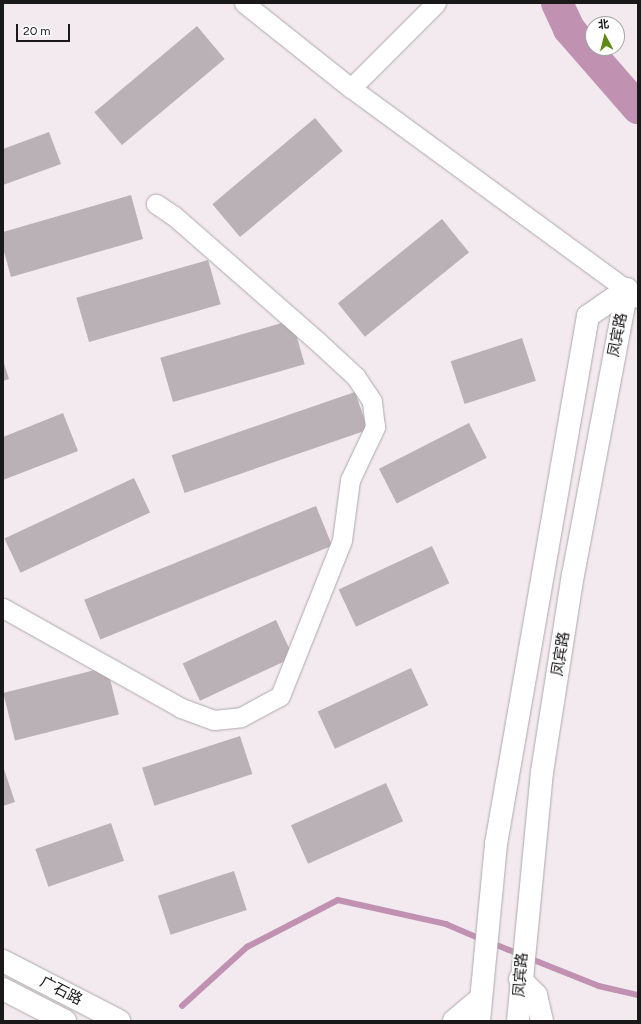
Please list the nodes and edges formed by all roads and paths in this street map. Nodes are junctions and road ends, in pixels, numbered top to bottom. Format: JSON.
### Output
{"nodes":[{"id":1,"x":244,"y":3,"type":"edge"},
{"id":2,"x":436,"y":3,"type":"edge"},
{"id":3,"x":351,"y":88,"type":"junction"},
{"id":4,"x":156,"y":204,"type":"dead end"},
{"id":5,"x":632,"y":294,"type":"edge"},
{"id":6,"x":3,"y":608,"type":"edge"},
{"id":7,"x":3,"y":961,"type":"edge"},
{"id":8,"x":520,"y":973,"type":"junction"},
{"id":9,"x":3,"y":989,"type":"edge"},
{"id":10,"x":479,"y":1000,"type":"junction"},
{"id":11,"x":65,"y":1021,"type":"edge"},
{"id":12,"x":119,"y":1021,"type":"edge"},
{"id":13,"x":454,"y":1021,"type":"edge"},
{"id":14,"x":479,"y":1021,"type":"edge"},
{"id":15,"x":518,"y":1021,"type":"edge"},
{"id":16,"x":542,"y":1021,"type":"edge"}],
"edges":[{"from":1,"to":3,"type":"street"},
{"from":2,"to":3,"type":"street"},
{"from":3,"to":5,"type":"street"},
{"from":4,"to":6,"type":"street"},
{"from":5,"to":8,"type":"main road","name":"凤宾路"},
{"from":5,"to":10,"type":"main road"},
{"from":7,"to":12,"type":"main road","name":"广石路"},
{"from":8,"to":15,"type":"main road","name":"凤宾路"},
{"from":8,"to":16,"type":"main road"},
{"from":9,"to":11,"type":"main road"},
{"from":10,"to":13,"type":"main road"},
{"from":10,"to":14,"type":"main road"}]}
